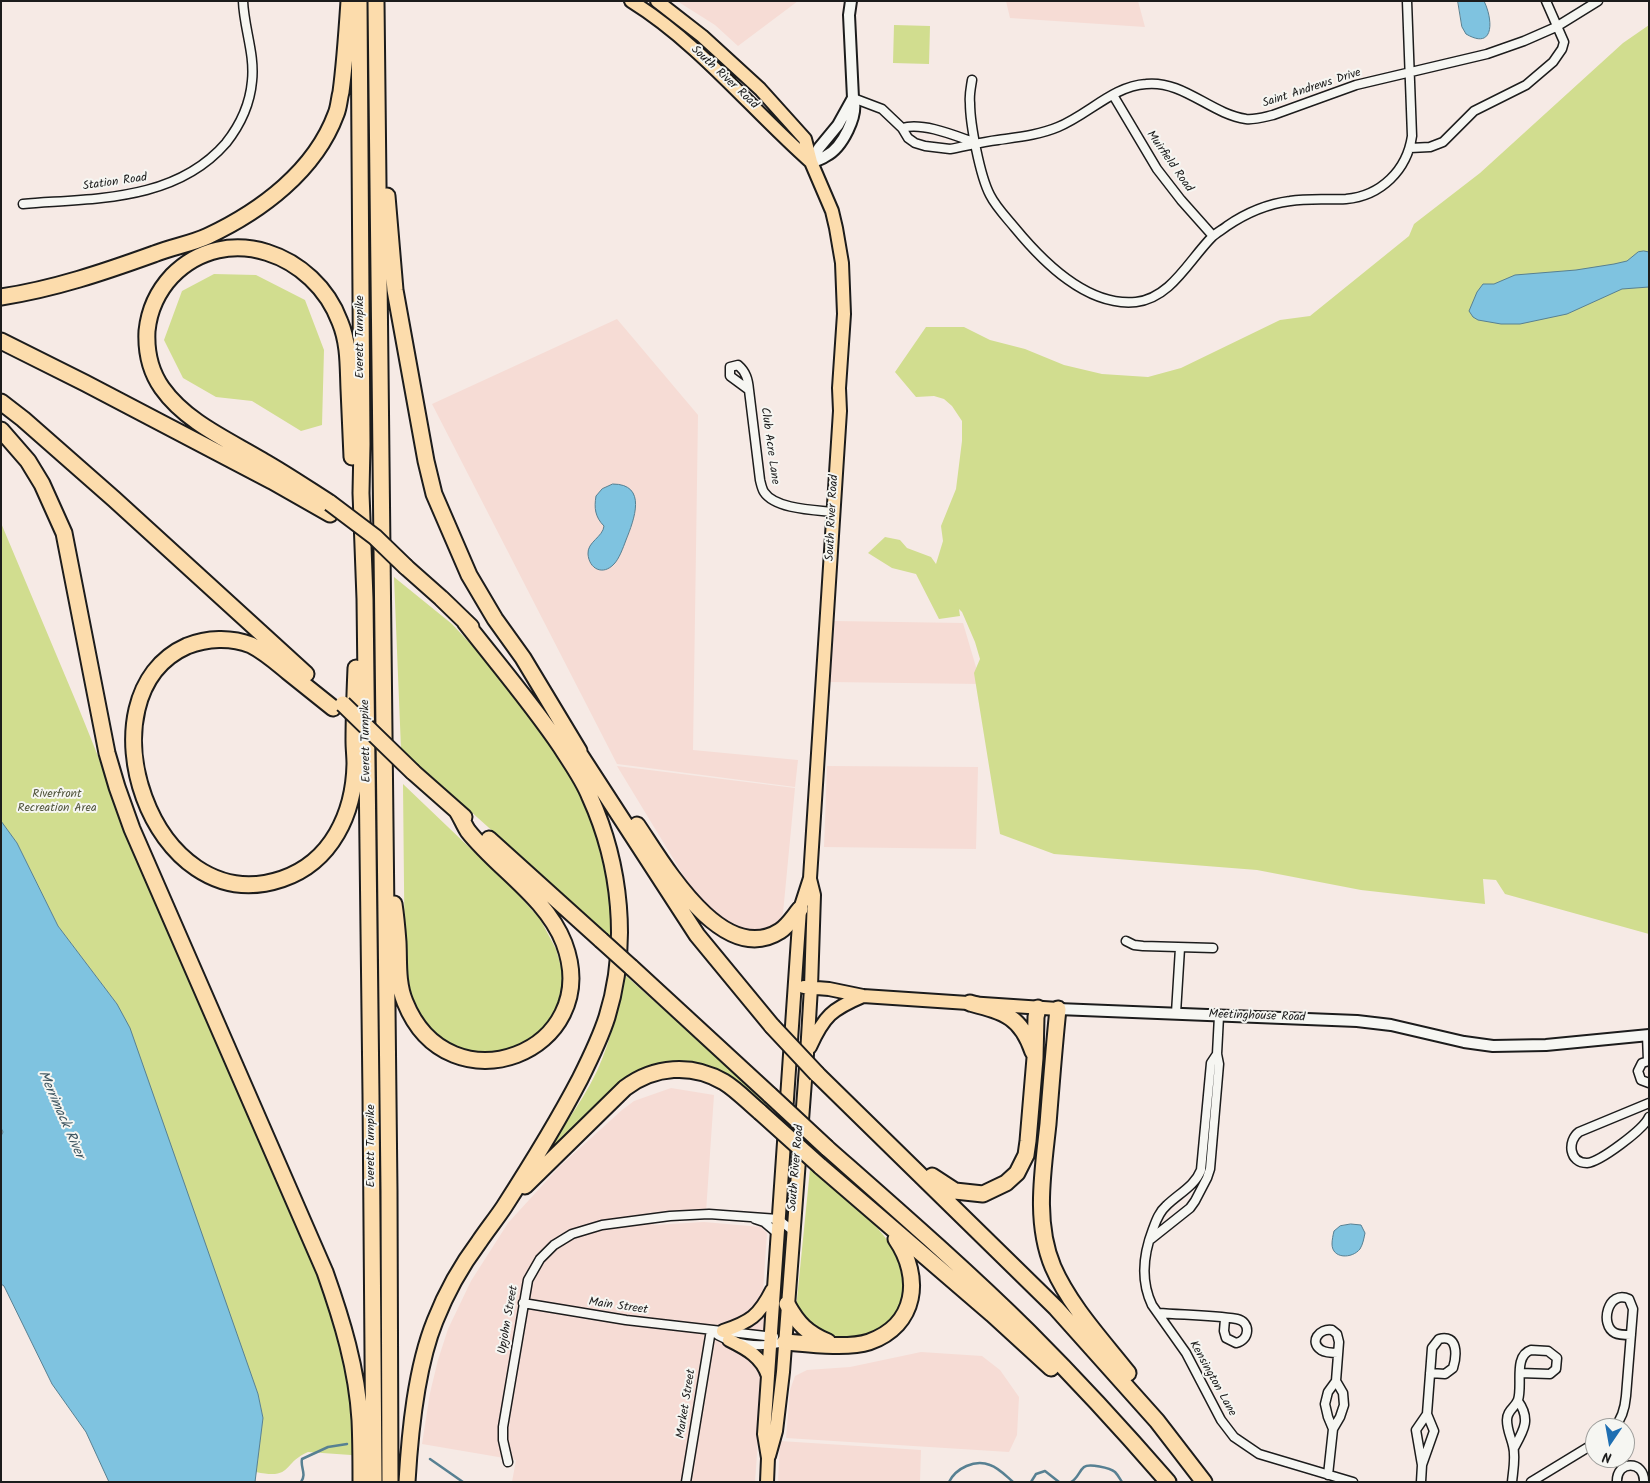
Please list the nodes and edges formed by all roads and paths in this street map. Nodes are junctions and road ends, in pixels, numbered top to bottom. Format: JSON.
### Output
{"nodes":[{"id":1,"x":243,"y":1,"type":"edge"},
{"id":2,"x":349,"y":1,"type":"edge"},
{"id":3,"x":359,"y":1,"type":"edge"},
{"id":4,"x":376,"y":1,"type":"edge"},
{"id":5,"x":631,"y":1,"type":"edge"},
{"id":6,"x":657,"y":1,"type":"edge"},
{"id":7,"x":850,"y":1,"type":"edge"},
{"id":8,"x":1407,"y":1,"type":"edge"},
{"id":9,"x":1546,"y":1,"type":"edge"},
{"id":10,"x":1598,"y":1,"type":"edge"},
{"id":11,"x":1556,"y":27,"type":"junction"},
{"id":12,"x":376,"y":37,"type":"junction"},
{"id":13,"x":1411,"y":72,"type":"junction"},
{"id":14,"x":972,"y":80,"type":"dead end"},
{"id":15,"x":1113,"y":96,"type":"junction"},
{"id":16,"x":853,"y":98,"type":"junction"},
{"id":17,"x":902,"y":128,"type":"junction"},
{"id":18,"x":976,"y":143,"type":"junction"},
{"id":19,"x":1410,"y":148,"type":"junction"},
{"id":20,"x":811,"y":162,"type":"junction"},
{"id":21,"x":23,"y":204,"type":"dead end"},
{"id":22,"x":1213,"y":236,"type":"junction"},
{"id":23,"x":1,"y":297,"type":"edge"},
{"id":24,"x":1,"y":341,"type":"edge"},
{"id":25,"x":749,"y":390,"type":"dead end"},
{"id":26,"x":1,"y":402,"type":"edge"},
{"id":27,"x":1,"y":430,"type":"edge"},
{"id":28,"x":361,"y":493,"type":"junction"},
{"id":29,"x":330,"y":509,"type":"junction"},
{"id":30,"x":833,"y":512,"type":"junction"},
{"id":31,"x":364,"y":558,"type":"junction"},
{"id":32,"x":465,"y":622,"type":"junction"},
{"id":33,"x":338,"y":706,"type":"junction"},
{"id":34,"x":579,"y":751,"type":"junction"},
{"id":35,"x":591,"y":772,"type":"junction"},
{"id":36,"x":385,"y":808,"type":"junction"},
{"id":37,"x":457,"y":811,"type":"junction"},
{"id":38,"x":810,"y":878,"type":"junction"},
{"id":39,"x":800,"y":908,"type":"junction"},
{"id":40,"x":1126,"y":941,"type":"dead end"},
{"id":41,"x":1180,"y":948,"type":"junction"},
{"id":42,"x":1213,"y":948,"type":"dead end"},
{"id":43,"x":794,"y":991,"type":"junction"},
{"id":44,"x":811,"y":992,"type":"junction"},
{"id":45,"x":863,"y":996,"type":"junction"},
{"id":46,"x":970,"y":1003,"type":"junction"},
{"id":47,"x":1038,"y":1008,"type":"junction"},
{"id":48,"x":1058,"y":1010,"type":"junction"},
{"id":49,"x":1176,"y":1013,"type":"junction"},
{"id":50,"x":1219,"y":1016,"type":"junction"},
{"id":51,"x":1648,"y":1035,"type":"edge"},
{"id":52,"x":807,"y":1054,"type":"junction"},
{"id":53,"x":1217,"y":1054,"type":"junction"},
{"id":54,"x":1035,"y":1058,"type":"junction"},
{"id":55,"x":1648,"y":1061,"type":"edge"},
{"id":56,"x":1649,"y":1083,"type":"edge"},
{"id":57,"x":847,"y":1102,"type":"junction"},
{"id":58,"x":1649,"y":1103,"type":"edge"},
{"id":59,"x":1649,"y":1117,"type":"edge"},
{"id":60,"x":503,"y":1209,"type":"junction"},
{"id":61,"x":753,"y":1218,"type":"junction"},
{"id":62,"x":778,"y":1219,"type":"junction"},
{"id":63,"x":887,"y":1225,"type":"junction"},
{"id":64,"x":793,"y":1231,"type":"junction"},
{"id":65,"x":777,"y":1233,"type":"junction"},
{"id":66,"x":1149,"y":1240,"type":"junction"},
{"id":67,"x":774,"y":1285,"type":"junction"},
{"id":68,"x":523,"y":1304,"type":"junction"},
{"id":69,"x":788,"y":1304,"type":"junction"},
{"id":70,"x":1158,"y":1313,"type":"junction"},
{"id":71,"x":1225,"y":1318,"type":"dead end"},
{"id":72,"x":721,"y":1334,"type":"junction"},
{"id":73,"x":1631,"y":1336,"type":"junction"},
{"id":74,"x":776,"y":1341,"type":"junction"},
{"id":75,"x":834,"y":1345,"type":"junction"},
{"id":76,"x":1338,"y":1354,"type":"dead end"},
{"id":77,"x":1520,"y":1372,"type":"junction"},
{"id":78,"x":1430,"y":1373,"type":"junction"},
{"id":79,"x":768,"y":1377,"type":"junction"},
{"id":80,"x":1336,"y":1381,"type":"junction"},
{"id":81,"x":1518,"y":1401,"type":"junction"},
{"id":82,"x":1427,"y":1414,"type":"junction"},
{"id":83,"x":1621,"y":1418,"type":"edge"},
{"id":84,"x":1157,"y":1421,"type":"junction"},
{"id":85,"x":1333,"y":1429,"type":"junction"},
{"id":86,"x":1514,"y":1448,"type":"junction"},
{"id":87,"x":1585,"y":1449,"type":"edge"},
{"id":88,"x":768,"y":1458,"type":"junction"},
{"id":89,"x":508,"y":1462,"type":"dead end"},
{"id":90,"x":1422,"y":1465,"type":"junction"},
{"id":91,"x":1635,"y":1466,"type":"edge"},
{"id":92,"x":1624,"y":1468,"type":"edge"},
{"id":93,"x":1328,"y":1475,"type":"junction"},
{"id":94,"x":361,"y":1482,"type":"edge"},
{"id":95,"x":374,"y":1482,"type":"edge"},
{"id":96,"x":390,"y":1482,"type":"edge"},
{"id":97,"x":407,"y":1482,"type":"edge"},
{"id":98,"x":686,"y":1482,"type":"edge"},
{"id":99,"x":767,"y":1482,"type":"edge"},
{"id":100,"x":1161,"y":1482,"type":"edge"},
{"id":101,"x":1168,"y":1482,"type":"edge"},
{"id":102,"x":1204,"y":1482,"type":"edge"},
{"id":103,"x":1353,"y":1482,"type":"edge"},
{"id":104,"x":1421,"y":1482,"type":"edge"},
{"id":105,"x":1512,"y":1482,"type":"edge"},
{"id":106,"x":1531,"y":1482,"type":"edge"},
{"id":107,"x":1617,"y":1482,"type":"edge"},
{"id":108,"x":1644,"y":1482,"type":"edge"}],
"edges":[{"from":1,"to":21,"type":"street","name":"Station Road"},
{"from":2,"to":23,"type":"highway"},
{"from":3,"to":28,"type":"highway","name":"Everett Turnpike"},
{"from":4,"to":12,"type":"highway","name":"Everett Turnpike"},
{"from":5,"to":20,"type":"main road","name":"South River Road"},
{"from":6,"to":20,"type":"main road","name":"South River Road"},
{"from":7,"to":16,"type":"street"},
{"from":8,"to":13,"type":"street"},
{"from":9,"to":11,"type":"street"},
{"from":10,"to":11,"type":"street","name":"Saint Andrews Drive"},
{"from":11,"to":13,"type":"street","name":"Saint Andrews Drive"},
{"from":11,"to":19,"type":"street"},
{"from":12,"to":34,"type":"highway"},
{"from":12,"to":36,"type":"highway","name":"Everett Turnpike"},
{"from":13,"to":15,"type":"street","name":"Saint Andrews Drive"},
{"from":13,"to":19,"type":"street"},
{"from":14,"to":18,"type":"street"},
{"from":15,"to":18,"type":"street","name":"Saint Andrews Drive"},
{"from":15,"to":22,"type":"street","name":"Muirfield Road"},
{"from":16,"to":17,"type":"street","name":"Saint Andrews Drive"},
{"from":16,"to":20,"type":"street"},
{"from":17,"to":18,"type":"street","name":"Saint Andrews Drive"},
{"from":17,"to":18,"type":"street","name":"Saint Andrews Drive"},
{"from":18,"to":22,"type":"street"},
{"from":19,"to":22,"type":"street"},
{"from":20,"to":30,"type":"main road","name":"South River Road"},
{"from":24,"to":29,"type":"highway"},
{"from":25,"to":30,"type":"street","name":"Club Acre Lane"},
{"from":26,"to":33,"type":"highway"},
{"from":27,"to":94,"type":"highway"},
{"from":28,"to":29,"type":"highway"},
{"from":28,"to":31,"type":"highway","name":"Everett Turnpike"},
{"from":29,"to":32,"type":"highway","bridge":true},
{"from":30,"to":38,"type":"main road","name":"South River Road"},
{"from":31,"to":33,"type":"highway"},
{"from":31,"to":95,"type":"highway","name":"Everett Turnpike"},
{"from":32,"to":34,"type":"highway"},
{"from":32,"to":60,"type":"highway"},
{"from":33,"to":37,"type":"highway","bridge":true},
{"from":34,"to":35,"type":"highway"},
{"from":35,"to":39,"type":"highway"},
{"from":35,"to":57,"type":"highway","bridge":true},
{"from":36,"to":37,"type":"highway"},
{"from":36,"to":96,"type":"highway","name":"Everett Turnpike"},
{"from":37,"to":101,"type":"highway","bridge":true},
{"from":38,"to":39,"type":"main road","name":"South River Road"},
{"from":38,"to":44,"type":"main road","name":"South River Road"},
{"from":39,"to":43,"type":"main road","name":"South River Road"},
{"from":40,"to":41,"type":"street"},
{"from":41,"to":42,"type":"street"},
{"from":41,"to":49,"type":"street"},
{"from":43,"to":44,"type":"main road","name":"Meetinghouse Road"},
{"from":43,"to":62,"type":"main road","name":"South River Road"},
{"from":44,"to":45,"type":"main road","name":"Meetinghouse Road"},
{"from":44,"to":52,"type":"main road","name":"South River Road"},
{"from":45,"to":46,"type":"main road","name":"Meetinghouse Road"},
{"from":45,"to":52,"type":"main road"},
{"from":46,"to":47,"type":"main road","name":"Meetinghouse Road"},
{"from":46,"to":54,"type":"highway"},
{"from":47,"to":48,"type":"main road","name":"Meetinghouse Road"},
{"from":47,"to":54,"type":"highway"},
{"from":48,"to":49,"type":"street","name":"Meetinghouse Road"},
{"from":48,"to":84,"type":"highway"},
{"from":49,"to":50,"type":"street","name":"Meetinghouse Road"},
{"from":50,"to":51,"type":"street","name":"Meetinghouse Road"},
{"from":50,"to":53,"type":"street","name":"Kensington Lane"},
{"from":51,"to":55,"type":"street"},
{"from":52,"to":64,"type":"main road","name":"South River Road"},
{"from":53,"to":66,"type":"street","name":"Kensington Lane"},
{"from":53,"to":66,"type":"street","name":"Kensington Lane"},
{"from":54,"to":57,"type":"highway"},
{"from":55,"to":56,"type":"street"},
{"from":57,"to":84,"type":"highway"},
{"from":58,"to":59,"type":"street"},
{"from":60,"to":63,"type":"highway","bridge":true},
{"from":60,"to":97,"type":"highway"},
{"from":61,"to":62,"type":"street","name":"Upjohn Street"},
{"from":61,"to":65,"type":"street","name":"Upjohn Street"},
{"from":61,"to":68,"type":"street","name":"Upjohn Street"},
{"from":62,"to":64,"type":"street"},
{"from":62,"to":65,"type":"main road","name":"South River Road"},
{"from":63,"to":75,"type":"highway"},
{"from":63,"to":100,"type":"highway"},
{"from":64,"to":69,"type":"main road","name":"South River Road"},
{"from":65,"to":67,"type":"main road","name":"South River Road"},
{"from":66,"to":70,"type":"street","name":"Kensington Lane"},
{"from":67,"to":72,"type":"main road"},
{"from":67,"to":74,"type":"main road","name":"South River Road"},
{"from":68,"to":72,"type":"street","name":"Main Street"},
{"from":68,"to":89,"type":"street","name":"Upjohn Street"},
{"from":69,"to":74,"type":"main road","name":"South River Road"},
{"from":69,"to":75,"type":"highway"},
{"from":70,"to":71,"type":"street"},
{"from":70,"to":93,"type":"street","name":"Kensington Lane"},
{"from":72,"to":74,"type":"street","name":"Main Street"},
{"from":72,"to":79,"type":"main road"},
{"from":72,"to":98,"type":"street","name":"Market Street"},
{"from":73,"to":73,"type":"street"},
{"from":73,"to":83,"type":"street"},
{"from":74,"to":75,"type":"highway"},
{"from":74,"to":79,"type":"main road","name":"South River Road"},
{"from":74,"to":88,"type":"main road","name":"South River Road"},
{"from":76,"to":80,"type":"street"},
{"from":77,"to":77,"type":"street"},
{"from":77,"to":81,"type":"street"},
{"from":78,"to":78,"type":"street"},
{"from":78,"to":82,"type":"street"},
{"from":79,"to":88,"type":"main road","name":"South River Road"},
{"from":80,"to":85,"type":"street"},
{"from":80,"to":85,"type":"street"},
{"from":81,"to":86,"type":"street"},
{"from":81,"to":86,"type":"street"},
{"from":82,"to":90,"type":"street"},
{"from":82,"to":90,"type":"street"},
{"from":84,"to":102,"type":"highway"},
{"from":85,"to":93,"type":"street"},
{"from":86,"to":105,"type":"street"},
{"from":87,"to":106,"type":"street"},
{"from":88,"to":99,"type":"main road","name":"South River Road"},
{"from":90,"to":104,"type":"street"},
{"from":91,"to":108,"type":"street"},
{"from":92,"to":107,"type":"street"},
{"from":93,"to":103,"type":"street","name":"Kensington Lane"}]}
